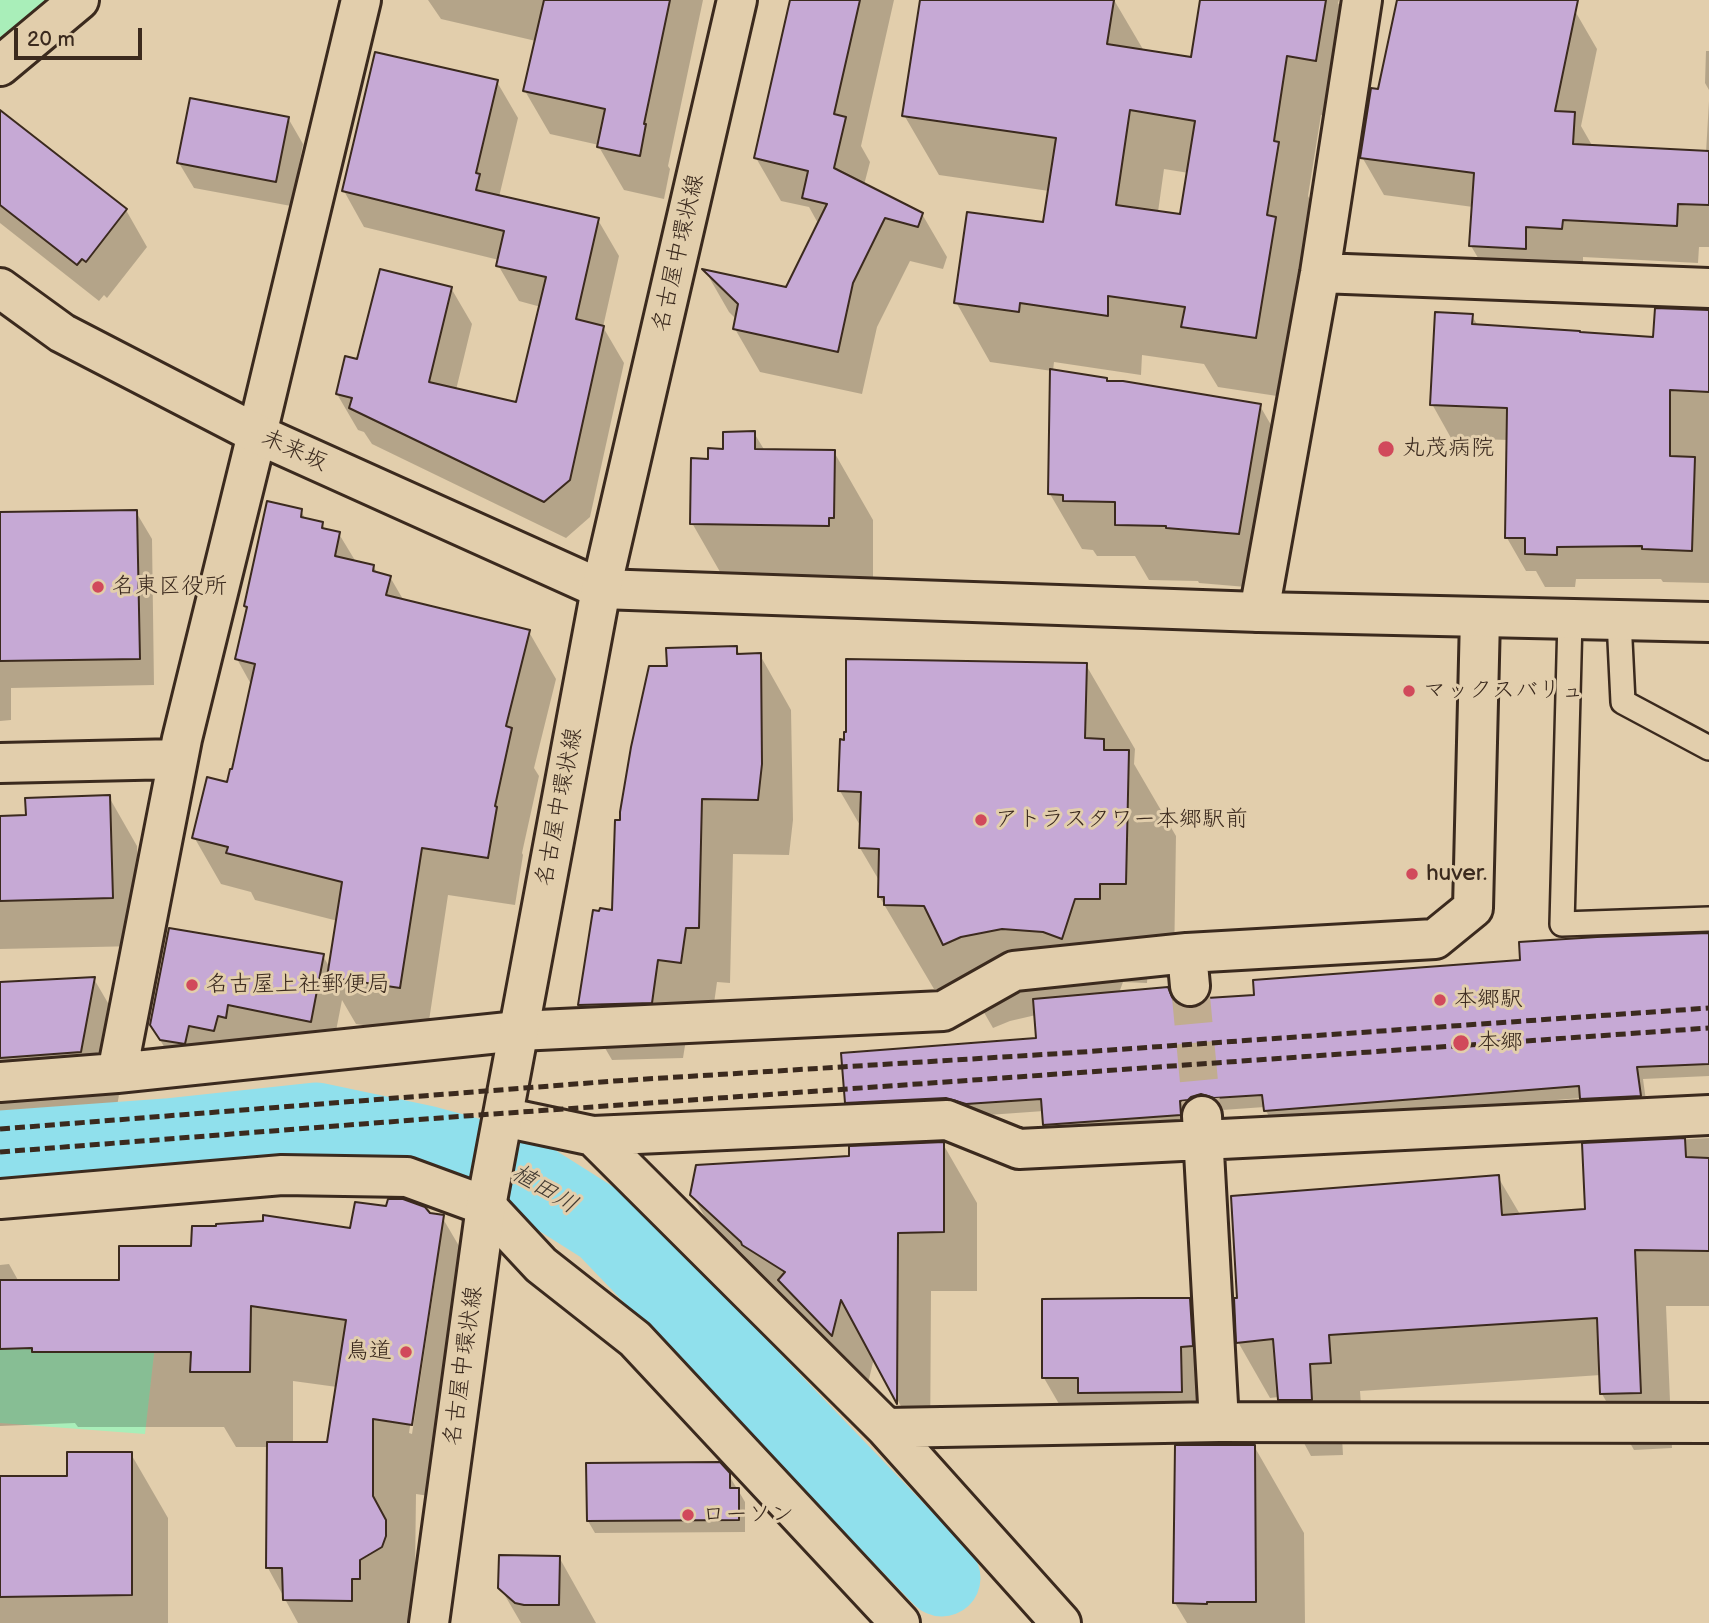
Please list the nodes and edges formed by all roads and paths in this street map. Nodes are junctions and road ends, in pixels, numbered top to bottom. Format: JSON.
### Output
{"nodes":[{"id":1,"x":79,"y":0,"type":"edge"},
{"id":2,"x":361,"y":0,"type":"edge"},
{"id":3,"x":737,"y":0,"type":"edge"},
{"id":4,"x":1362,"y":0,"type":"edge"},
{"id":5,"x":0,"y":66,"type":"edge"},
{"id":6,"x":1320,"y":273,"type":"junction"},
{"id":7,"x":0,"y":288,"type":"edge"},
{"id":8,"x":1709,"y":288,"type":"edge"},
{"id":9,"x":257,"y":435,"type":"junction"},
{"id":10,"x":601,"y":589,"type":"junction"},
{"id":11,"x":1259,"y":612,"type":"junction"},
{"id":12,"x":1480,"y":618,"type":"junction"},
{"id":13,"x":1570,"y":619,"type":"junction"},
{"id":14,"x":1619,"y":620,"type":"junction"},
{"id":15,"x":1709,"y":622,"type":"edge"},
{"id":16,"x":1709,"y":748,"type":"edge"},
{"id":17,"x":178,"y":759,"type":"junction"},
{"id":18,"x":0,"y":763,"type":"edge"},
{"id":19,"x":1709,"y":919,"type":"edge"},
{"id":20,"x":518,"y":1031,"type":"junction"},
{"id":21,"x":117,"y":1073,"type":"junction"},
{"id":22,"x":0,"y":1082,"type":"edge"},
{"id":23,"x":1709,"y":1115,"type":"edge"},
{"id":24,"x":1203,"y":1127,"type":"junction"},
{"id":25,"x":501,"y":1128,"type":"junction"},
{"id":26,"x":593,"y":1136,"type":"junction"},
{"id":27,"x":488,"y":1193,"type":"junction"},
{"id":28,"x":0,"y":1199,"type":"edge"},
{"id":29,"x":1219,"y":1422,"type":"junction"},
{"id":30,"x":1709,"y":1423,"type":"edge"},
{"id":31,"x":886,"y":1428,"type":"junction"},
{"id":32,"x":429,"y":1623,"type":"edge"},
{"id":33,"x":900,"y":1623,"type":"edge"},
{"id":34,"x":1061,"y":1623,"type":"edge"}],
"edges":[{"from":1,"to":5,"type":"street"},
{"from":2,"to":9,"type":"street"},
{"from":3,"to":10,"type":"street","name":"名古屋中環状線"},
{"from":4,"to":6,"type":"street"},
{"from":6,"to":8,"type":"street"},
{"from":6,"to":11,"type":"street"},
{"from":7,"to":9,"type":"street","name":"未来坂"},
{"from":9,"to":10,"type":"street","name":"未来坂"},
{"from":9,"to":17,"type":"street"},
{"from":10,"to":11,"type":"street"},
{"from":10,"to":20,"type":"street","name":"名古屋中環状線"},
{"from":11,"to":12,"type":"street"},
{"from":12,"to":13,"type":"street"},
{"from":12,"to":20,"type":"street"},
{"from":13,"to":14,"type":"street"},
{"from":13,"to":19,"type":"lane"},
{"from":14,"to":15,"type":"street"},
{"from":14,"to":16,"type":"lane"},
{"from":17,"to":18,"type":"street"},
{"from":17,"to":21,"type":"street"},
{"from":20,"to":21,"type":"street"},
{"from":20,"to":25,"type":"street","name":"名古屋中環状線"},
{"from":21,"to":22,"type":"street"},
{"from":23,"to":24,"type":"street"},
{"from":24,"to":26,"type":"street"},
{"from":24,"to":29,"type":"street"},
{"from":25,"to":26,"type":"street"},
{"from":25,"to":27,"type":"street","name":"名古屋中環状線"},
{"from":26,"to":31,"type":"street"},
{"from":27,"to":28,"type":"street"},
{"from":27,"to":32,"type":"street","name":"名古屋中環状線"},
{"from":27,"to":33,"type":"street"},
{"from":29,"to":30,"type":"street"},
{"from":29,"to":31,"type":"street"},
{"from":31,"to":34,"type":"street"}]}
